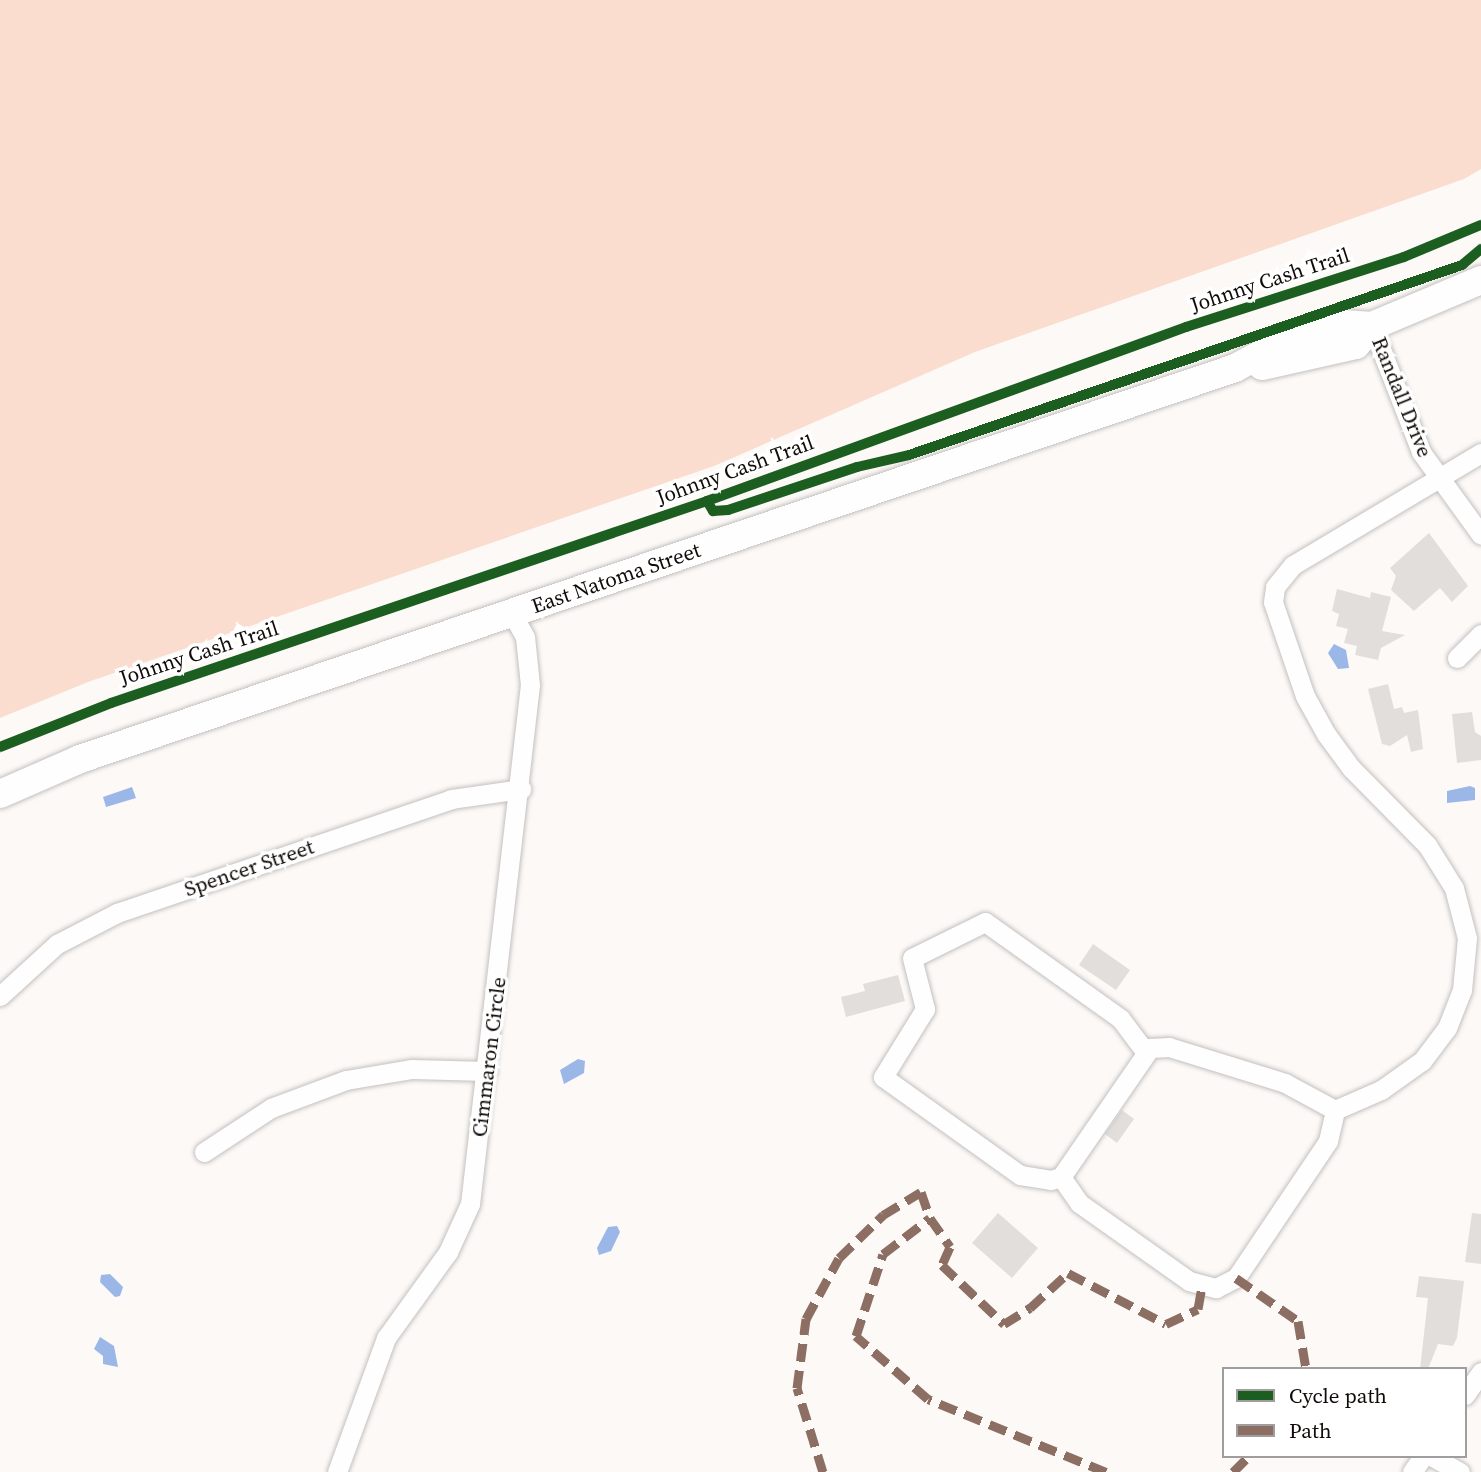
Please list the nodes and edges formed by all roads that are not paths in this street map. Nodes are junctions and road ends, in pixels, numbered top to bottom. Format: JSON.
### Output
{"nodes":[{"id":1,"x":1481,"y":280,"type":"edge"},
{"id":2,"x":1373,"y":326,"type":"junction"},
{"id":3,"x":1481,"y":453,"type":"edge"},
{"id":4,"x":1440,"y":480,"type":"junction"},
{"id":5,"x":1481,"y":535,"type":"edge"},
{"id":6,"x":512,"y":614,"type":"junction"},
{"id":7,"x":1481,"y":634,"type":"edge"},
{"id":8,"x":1457,"y":658,"type":"dead end"},
{"id":9,"x":521,"y":789,"type":"junction"},
{"id":10,"x":0,"y":794,"type":"edge"},
{"id":11,"x":0,"y":996,"type":"edge"},
{"id":12,"x":1144,"y":1050,"type":"junction"},
{"id":13,"x":487,"y":1071,"type":"junction"},
{"id":14,"x":1335,"y":1110,"type":"junction"},
{"id":15,"x":204,"y":1152,"type":"dead end"},
{"id":16,"x":1061,"y":1177,"type":"junction"},
{"id":17,"x":1481,"y":1372,"type":"edge"},
{"id":18,"x":1467,"y":1392,"type":"edge"},
{"id":19,"x":1435,"y":1458,"type":"edge"},
{"id":20,"x":337,"y":1472,"type":"edge"},
{"id":21,"x":1460,"y":1472,"type":"edge"}],
"edges":[{"from":1,"to":2,"type":"main road","name":"East Natoma Street"},
{"from":2,"to":4,"type":"street","name":"Randall Drive"},
{"from":2,"to":6,"type":"main road","name":"East Natoma Street"},
{"from":3,"to":4,"type":"street"},
{"from":4,"to":5,"type":"street","name":"Randall Drive"},
{"from":4,"to":14,"type":"street"},
{"from":6,"to":9,"type":"street","name":"Cimmaron Circle"},
{"from":6,"to":10,"type":"main road","name":"East Natoma Street"},
{"from":7,"to":8,"type":"street"},
{"from":9,"to":11,"type":"street","name":"Spencer Street"},
{"from":9,"to":13,"type":"street","name":"Cimmaron Circle"},
{"from":12,"to":14,"type":"street"},
{"from":12,"to":16,"type":"street"},
{"from":12,"to":16,"type":"street"},
{"from":13,"to":15,"type":"street"},
{"from":13,"to":20,"type":"street","name":"Cimmaron Circle"},
{"from":14,"to":16,"type":"street"},
{"from":17,"to":18,"type":"street"},
{"from":19,"to":21,"type":"street"}]}
